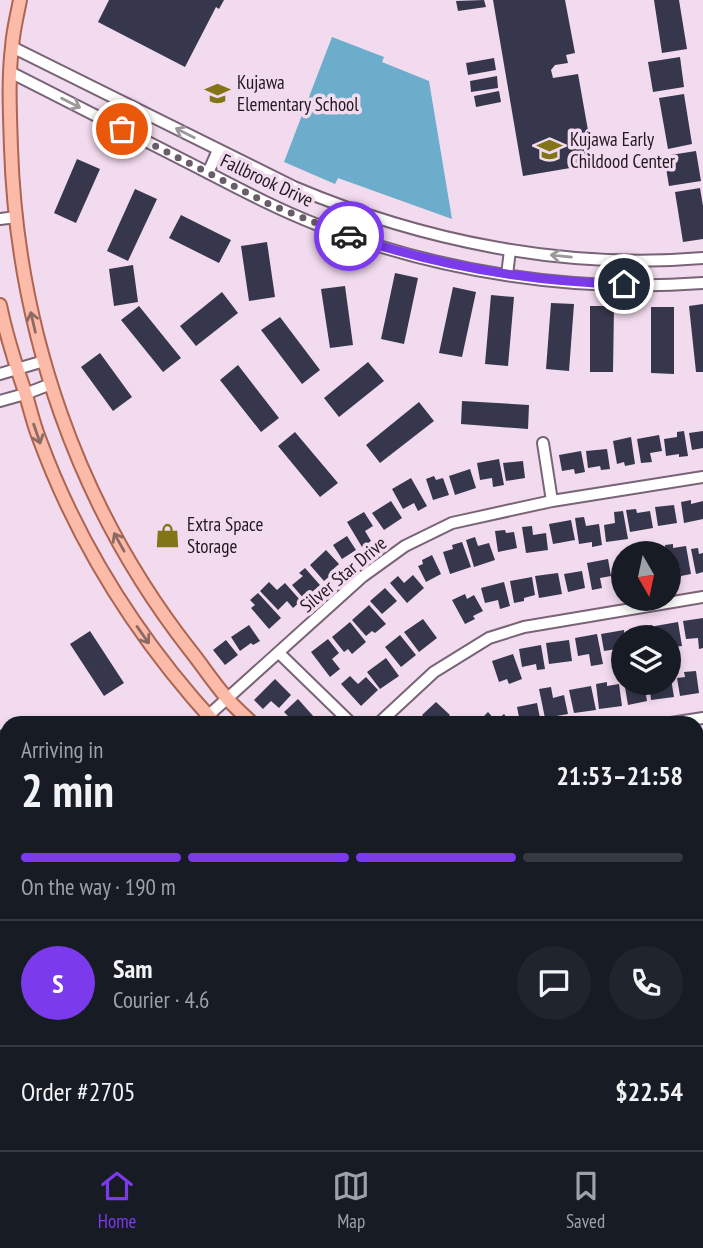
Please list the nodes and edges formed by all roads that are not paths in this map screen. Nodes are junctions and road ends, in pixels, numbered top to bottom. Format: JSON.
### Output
{"nodes":[{"id":1,"x":20,"y":0,"type":"edge"},
{"id":2,"x":6,"y":44,"type":"edge"},
{"id":3,"x":5,"y":69,"type":"edge"},
{"id":4,"x":218,"y":150,"type":"junction"},
{"id":5,"x":208,"y":173,"type":"junction"},
{"id":6,"x":16,"y":217,"type":"junction"},
{"id":7,"x":0,"y":219,"type":"edge"},
{"id":8,"x":510,"y":250,"type":"junction"},
{"id":9,"x":703,"y":258,"type":"edge"},
{"id":10,"x":623,"y":260,"type":"junction"},
{"id":11,"x":661,"y":260,"type":"junction"},
{"id":12,"x":507,"y":275,"type":"junction"},
{"id":13,"x":703,"y":283,"type":"edge"},
{"id":14,"x":624,"y":284,"type":"junction"},
{"id":15,"x":661,"y":285,"type":"junction"},
{"id":16,"x":0,"y":305,"type":"edge"},
{"id":17,"x":44,"y":361,"type":"junction"},
{"id":18,"x":17,"y":369,"type":"junction"},
{"id":19,"x":0,"y":373,"type":"edge"},
{"id":20,"x":51,"y":384,"type":"junction"},
{"id":21,"x":25,"y":394,"type":"junction"},
{"id":22,"x":0,"y":401,"type":"edge"},
{"id":23,"x":543,"y":443,"type":"dead end"},
{"id":24,"x":703,"y":477,"type":"edge"},
{"id":25,"x":552,"y":501,"type":"junction"},
{"id":26,"x":703,"y":597,"type":"edge"},
{"id":27,"x":279,"y":653,"type":"junction"},
{"id":28,"x":227,"y":699,"type":"junction"},
{"id":29,"x":205,"y":716,"type":"edge"},
{"id":30,"x":212,"y":716,"type":"edge"},
{"id":31,"x":245,"y":716,"type":"edge"},
{"id":32,"x":344,"y":716,"type":"edge"},
{"id":33,"x":387,"y":716,"type":"edge"}],
"edges":[{"from":1,"to":2,"type":"main road"},
{"from":2,"to":3,"type":"main road"},
{"from":4,"to":2,"type":"street","name":"Fallbrook Drive","one_way":true},
{"from":3,"to":5,"type":"street","name":"Fallbrook Drive","one_way":true},
{"from":3,"to":6,"type":"main road"},
{"from":4,"to":5,"type":"street"},
{"from":4,"to":8,"type":"street","name":"Fallbrook Drive"},
{"from":5,"to":12,"type":"street","name":"Fallbrook Drive"},
{"from":6,"to":7,"type":"street"},
{"from":17,"to":6,"type":"main road","one_way":true},
{"from":10,"to":8,"type":"street","name":"Fallbrook Drive","one_way":true},
{"from":8,"to":12,"type":"street"},
{"from":9,"to":11,"type":"street","name":"Fallbrook Drive"},
{"from":10,"to":11,"type":"street","name":"Fallbrook Drive"},
{"from":10,"to":14,"type":"street"},
{"from":11,"to":15,"type":"street"},
{"from":12,"to":14,"type":"street","name":"Fallbrook Drive"},
{"from":13,"to":15,"type":"street","name":"Fallbrook Drive"},
{"from":14,"to":15,"type":"street","name":"Fallbrook Drive"},
{"from":16,"to":18,"type":"main road"},
{"from":17,"to":18,"type":"street"},
{"from":17,"to":20,"type":"main road"},
{"from":18,"to":19,"type":"street"},
{"from":18,"to":21,"type":"main road"},
{"from":20,"to":21,"type":"street"},
{"from":28,"to":20,"type":"main road","one_way":true},
{"from":21,"to":22,"type":"street"},
{"from":21,"to":29,"type":"main road","one_way":true},
{"from":23,"to":25,"type":"street"},
{"from":24,"to":25,"type":"street","name":"Silver Star Drive"},
{"from":25,"to":27,"type":"street","name":"Silver Star Drive"},
{"from":26,"to":33,"type":"street"},
{"from":27,"to":28,"type":"street","name":"Silver Star Drive"},
{"from":27,"to":32,"type":"street"},
{"from":28,"to":30,"type":"street","name":"Silver Star Drive"},
{"from":28,"to":31,"type":"main road"}]}
